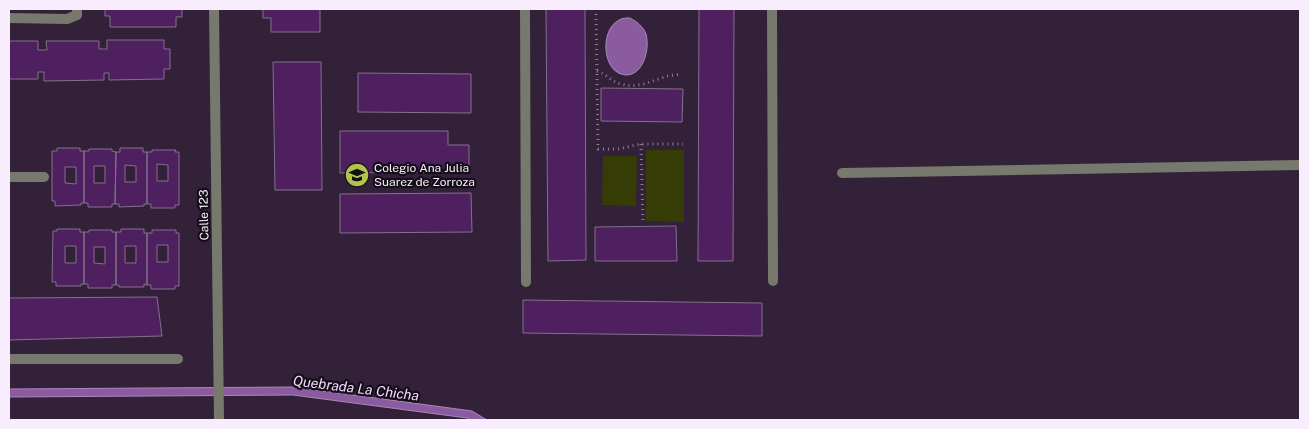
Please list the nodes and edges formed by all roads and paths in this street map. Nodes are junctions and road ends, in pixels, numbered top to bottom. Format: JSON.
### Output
{"nodes":[{"id":1,"x":77,"y":9,"type":"edge"},
{"id":2,"x":214,"y":9,"type":"edge"},
{"id":3,"x":525,"y":9,"type":"edge"},
{"id":4,"x":596,"y":9,"type":"edge"},
{"id":5,"x":772,"y":9,"type":"edge"},
{"id":6,"x":28,"y":14,"type":"edge"},
{"id":7,"x":9,"y":18,"type":"edge"},
{"id":8,"x":597,"y":71,"type":"junction"},
{"id":9,"x":681,"y":74,"type":"dead end"},
{"id":10,"x":641,"y":144,"type":"junction"},
{"id":11,"x":682,"y":144,"type":"dead end"},
{"id":12,"x":1300,"y":165,"type":"edge"},
{"id":13,"x":842,"y":173,"type":"dead end"},
{"id":14,"x":9,"y":177,"type":"edge"},
{"id":15,"x":44,"y":177,"type":"dead end"},
{"id":16,"x":643,"y":222,"type":"dead end"},
{"id":17,"x":774,"y":280,"type":"dead end"},
{"id":18,"x":526,"y":282,"type":"dead end"},
{"id":19,"x":9,"y":359,"type":"edge"},
{"id":20,"x":178,"y":359,"type":"dead end"},
{"id":21,"x":209,"y":420,"type":"edge"},
{"id":22,"x":219,"y":420,"type":"edge"}],
"edges":[{"from":1,"to":6,"type":"street"},
{"from":2,"to":22,"type":"street","name":"Calle 123"},
{"from":3,"to":18,"type":"street"},
{"from":4,"to":8,"type":"path"},
{"from":5,"to":17,"type":"street"},
{"from":6,"to":7,"type":"street"},
{"from":8,"to":9,"type":"path"},
{"from":8,"to":10,"type":"path"},
{"from":10,"to":11,"type":"path"},
{"from":10,"to":16,"type":"path"},
{"from":12,"to":13,"type":"street"},
{"from":14,"to":15,"type":"street"},
{"from":19,"to":20,"type":"street"},
{"from":21,"to":22,"type":"street"}]}
